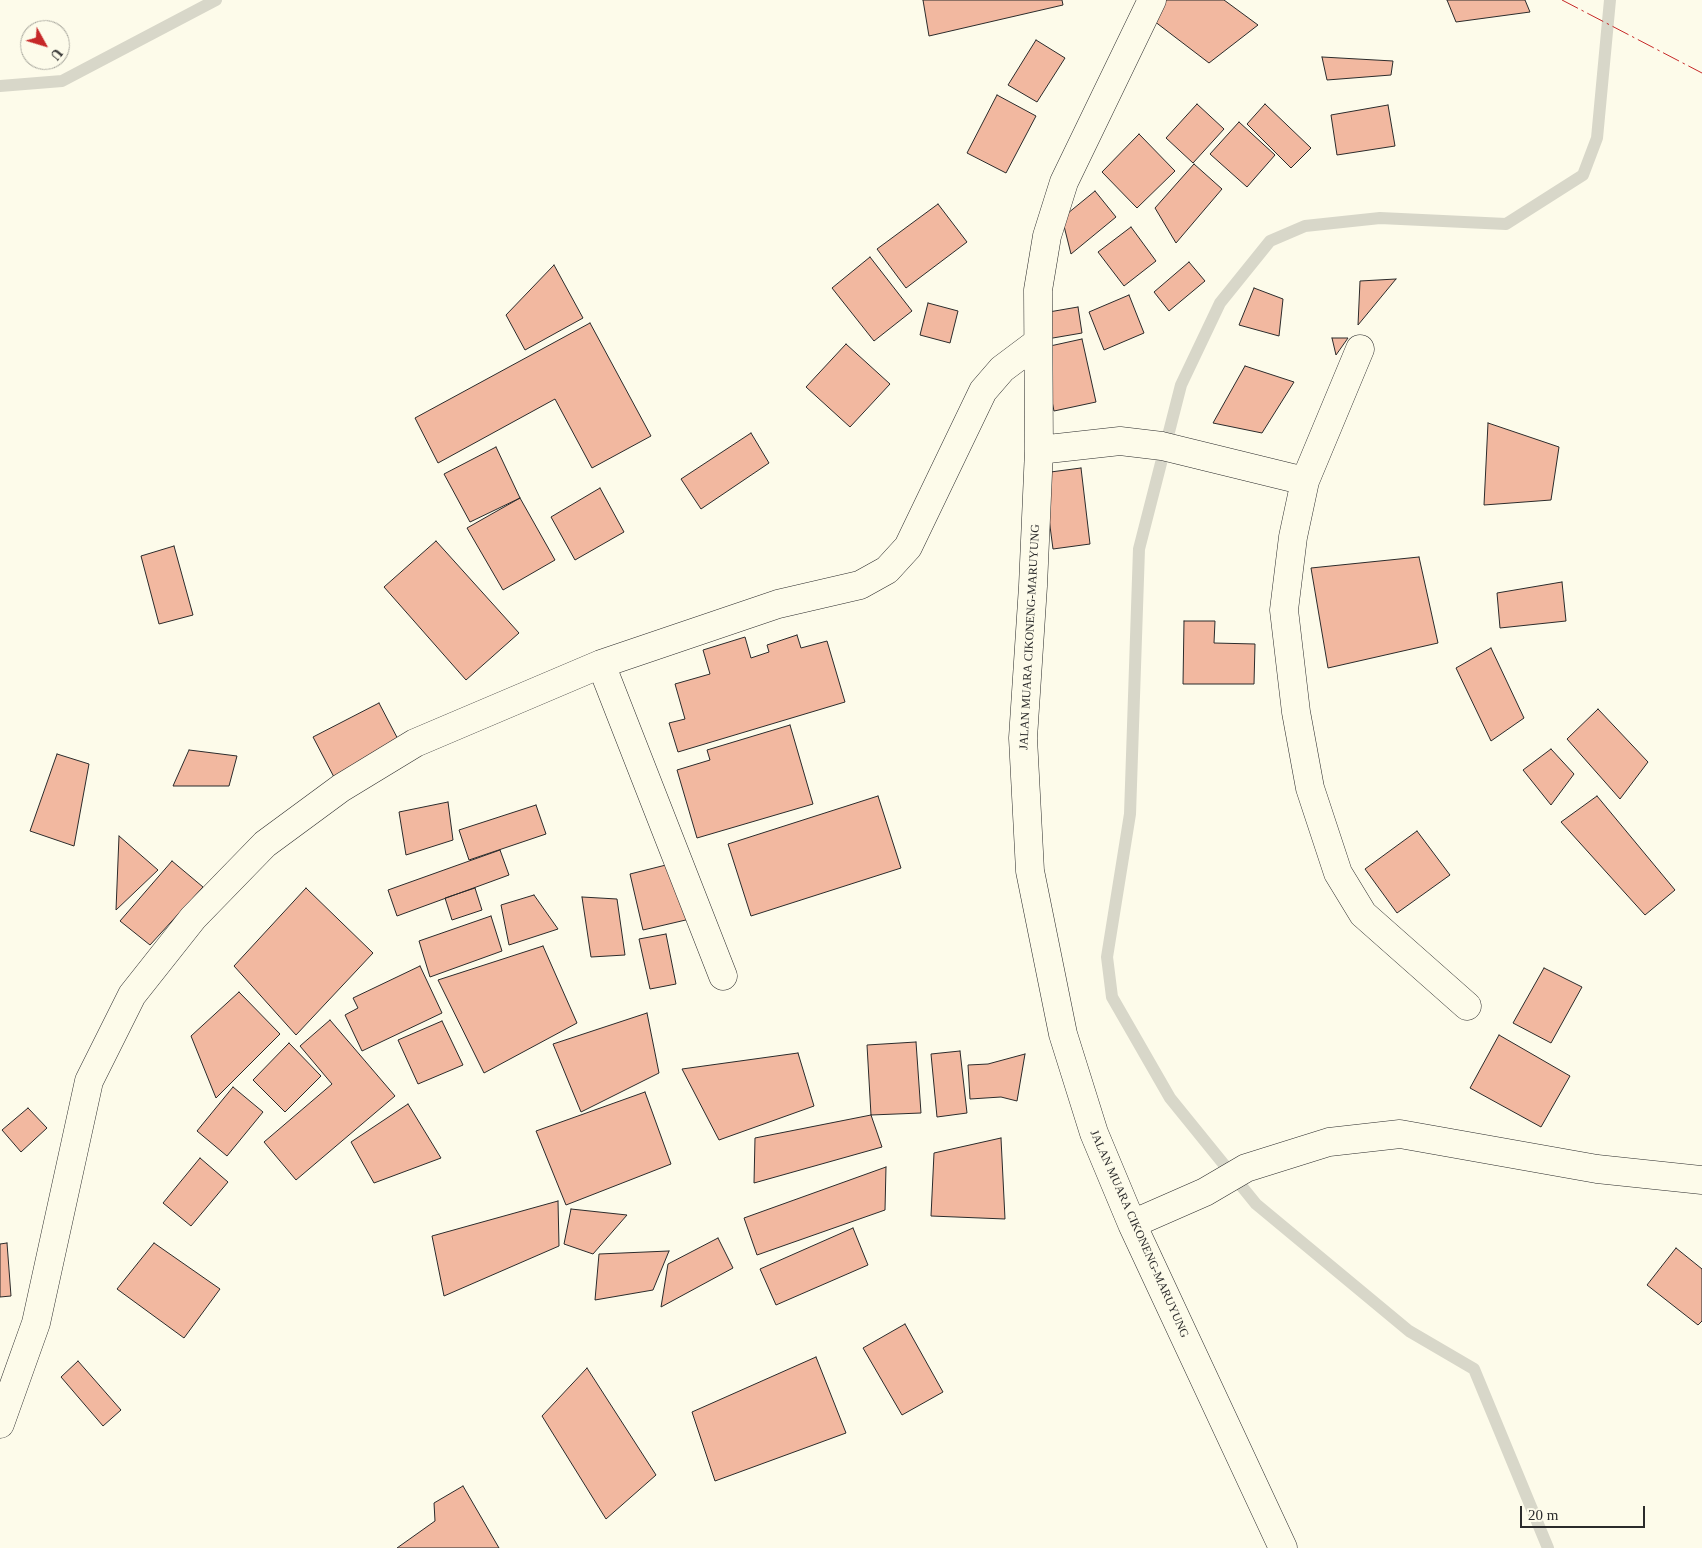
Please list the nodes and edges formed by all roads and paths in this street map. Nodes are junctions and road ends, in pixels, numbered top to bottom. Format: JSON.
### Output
{"nodes":[{"id":1,"x":1152,"y":0,"type":"edge"},
{"id":2,"x":1038,"y":342,"type":"junction"},
{"id":3,"x":1360,"y":349,"type":"dead end"},
{"id":4,"x":1039,"y":450,"type":"junction"},
{"id":5,"x":1305,"y":481,"type":"junction"},
{"id":6,"x":601,"y":664,"type":"junction"},
{"id":7,"x":724,"y":976,"type":"dead end"},
{"id":8,"x":1467,"y":1006,"type":"dead end"},
{"id":9,"x":1702,"y":1180,"type":"edge"},
{"id":10,"x":1132,"y":1224,"type":"junction"},
{"id":11,"x":0,"y":1424,"type":"edge"},
{"id":12,"x":1283,"y":1548,"type":"edge"}],
"edges":[{"from":1,"to":2,"type":"street","name":"JALAN MUARA CIKONENG-MARUYUNG"},
{"from":2,"to":4,"type":"street","name":"JALAN MUARA CIKONENG-MARUYUNG"},
{"from":2,"to":6,"type":"street"},
{"from":3,"to":5,"type":"street"},
{"from":4,"to":5,"type":"street"},
{"from":4,"to":10,"type":"street","name":"JALAN MUARA CIKONENG-MARUYUNG"},
{"from":5,"to":8,"type":"street"},
{"from":6,"to":7,"type":"street"},
{"from":6,"to":11,"type":"street"},
{"from":9,"to":10,"type":"street"},
{"from":10,"to":12,"type":"street","name":"JALAN MUARA CIKONENG-MARUYUNG"}]}
